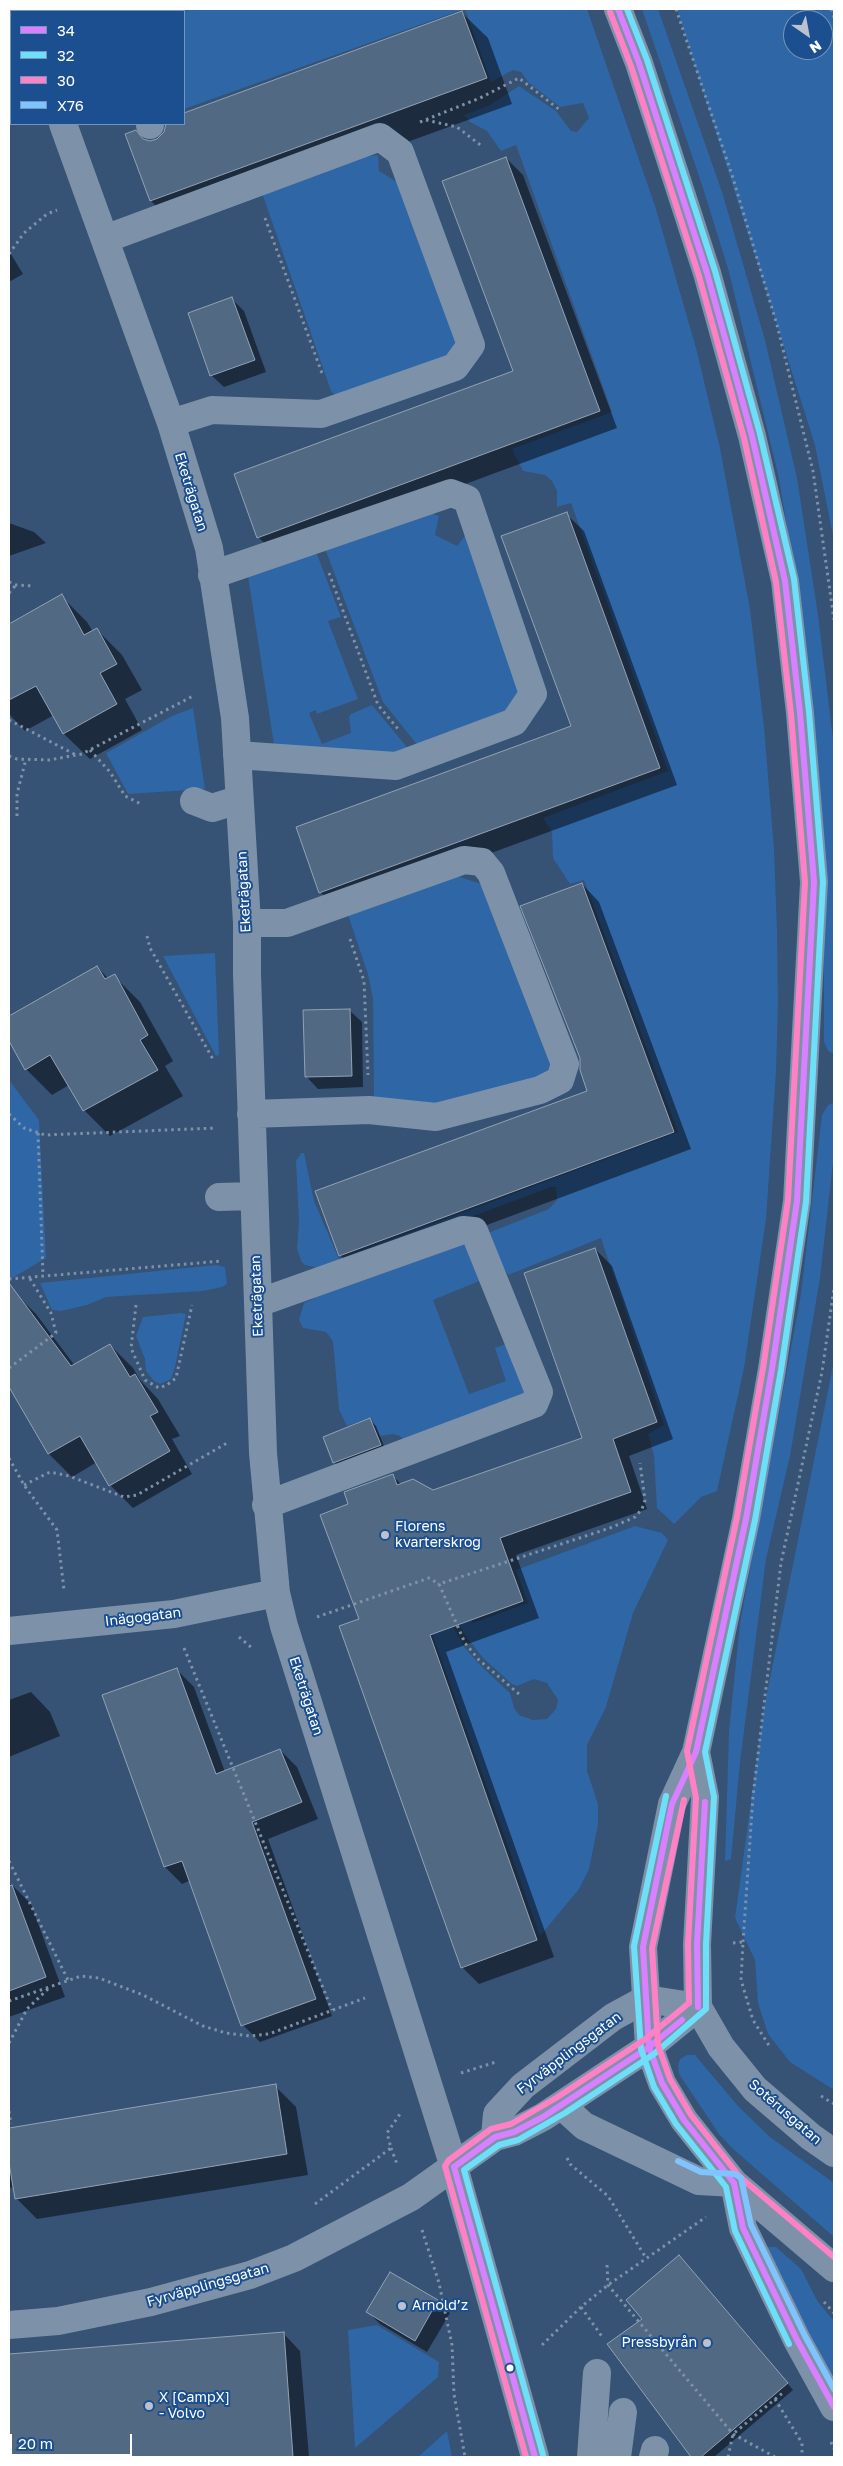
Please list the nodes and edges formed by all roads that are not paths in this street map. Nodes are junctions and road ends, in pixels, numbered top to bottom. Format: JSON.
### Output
{"nodes":[{"id":1,"x":618,"y":9,"type":"edge"},
{"id":2,"x":63,"y":125,"type":"edge"},
{"id":3,"x":106,"y":239,"type":"junction"},
{"id":4,"x":171,"y":423,"type":"junction"},
{"id":5,"x":212,"y":575,"type":"junction"},
{"id":6,"x":237,"y":755,"type":"junction"},
{"id":7,"x":238,"y":800,"type":"junction"},
{"id":8,"x":194,"y":801,"type":"dead end"},
{"id":9,"x":247,"y":922,"type":"junction"},
{"id":10,"x":251,"y":1114,"type":"junction"},
{"id":11,"x":253,"y":1196,"type":"junction"},
{"id":12,"x":218,"y":1197,"type":"dead end"},
{"id":13,"x":258,"y":1303,"type":"junction"},
{"id":14,"x":266,"y":1505,"type":"junction"},
{"id":15,"x":276,"y":1593,"type":"junction"},
{"id":16,"x":9,"y":1631,"type":"edge"},
{"id":17,"x":696,"y":1752,"type":"junction"},
{"id":18,"x":646,"y":1999,"type":"junction"},
{"id":19,"x":698,"y":2007,"type":"junction"},
{"id":20,"x":649,"y":2047,"type":"junction"},
{"id":21,"x":562,"y":2105,"type":"junction"},
{"id":22,"x":495,"y":2137,"type":"junction"},
{"id":23,"x":834,"y":2153,"type":"edge"},
{"id":24,"x":454,"y":2167,"type":"junction"},
{"id":25,"x":734,"y":2183,"type":"junction"},
{"id":26,"x":834,"y":2268,"type":"edge"},
{"id":27,"x":9,"y":2325,"type":"edge"},
{"id":28,"x":597,"y":2373,"type":"dead end"},
{"id":29,"x":834,"y":2407,"type":"edge"},
{"id":30,"x":624,"y":2412,"type":"dead end"},
{"id":31,"x":535,"y":2457,"type":"edge"},
{"id":32,"x":591,"y":2457,"type":"edge"},
{"id":33,"x":618,"y":2457,"type":"edge"}],
"edges":[{"from":1,"to":17,"type":"street","name":"Sotérusgatan"},
{"from":2,"to":3,"type":"street","name":"Eketrägatan"},
{"from":3,"to":4,"type":"street","name":"Eketrägatan"},
{"from":3,"to":4,"type":"street"},
{"from":4,"to":5,"type":"street","name":"Eketrägatan"},
{"from":5,"to":6,"type":"street","name":"Eketrägatan"},
{"from":5,"to":6,"type":"street"},
{"from":6,"to":7,"type":"street","name":"Eketrägatan"},
{"from":7,"to":8,"type":"street"},
{"from":7,"to":9,"type":"street","name":"Eketrägatan"},
{"from":9,"to":10,"type":"street","name":"Eketrägatan"},
{"from":9,"to":10,"type":"street"},
{"from":10,"to":11,"type":"street","name":"Eketrägatan"},
{"from":11,"to":12,"type":"street"},
{"from":11,"to":13,"type":"street","name":"Eketrägatan"},
{"from":13,"to":14,"type":"street","name":"Eketrägatan"},
{"from":13,"to":14,"type":"street"},
{"from":14,"to":15,"type":"street","name":"Eketrägatan"},
{"from":15,"to":16,"type":"street","name":"Inägogatan"},
{"from":15,"to":24,"type":"street","name":"Eketrägatan"},
{"from":17,"to":18,"type":"street","name":"Sotérusgatan"},
{"from":17,"to":19,"type":"street","name":"Sotérusgatan"},
{"from":18,"to":19,"type":"street"},
{"from":18,"to":20,"type":"street","name":"Sotérusgatan"},
{"from":18,"to":22,"type":"street","name":"Fyrväpplingsgatan"},
{"from":19,"to":20,"type":"street","name":"Fyrväpplingsgatan"},
{"from":19,"to":23,"type":"street","name":"Sotérusgatan"},
{"from":20,"to":21,"type":"street","name":"Fyrväpplingsgatan"},
{"from":20,"to":25,"type":"street","name":"Sotérusgatan"},
{"from":21,"to":22,"type":"street","name":"Fyrväpplingsgatan"},
{"from":21,"to":25,"type":"street"},
{"from":22,"to":24,"type":"street","name":"Fyrväpplingsgatan"},
{"from":24,"to":27,"type":"street","name":"Fyrväpplingsgatan"},
{"from":24,"to":31,"type":"street","name":"Eketrägatan"},
{"from":25,"to":26,"type":"street","name":"Sotérusgatan"},
{"from":25,"to":29,"type":"street"},
{"from":28,"to":32,"type":"street"},
{"from":30,"to":33,"type":"street"}]}
